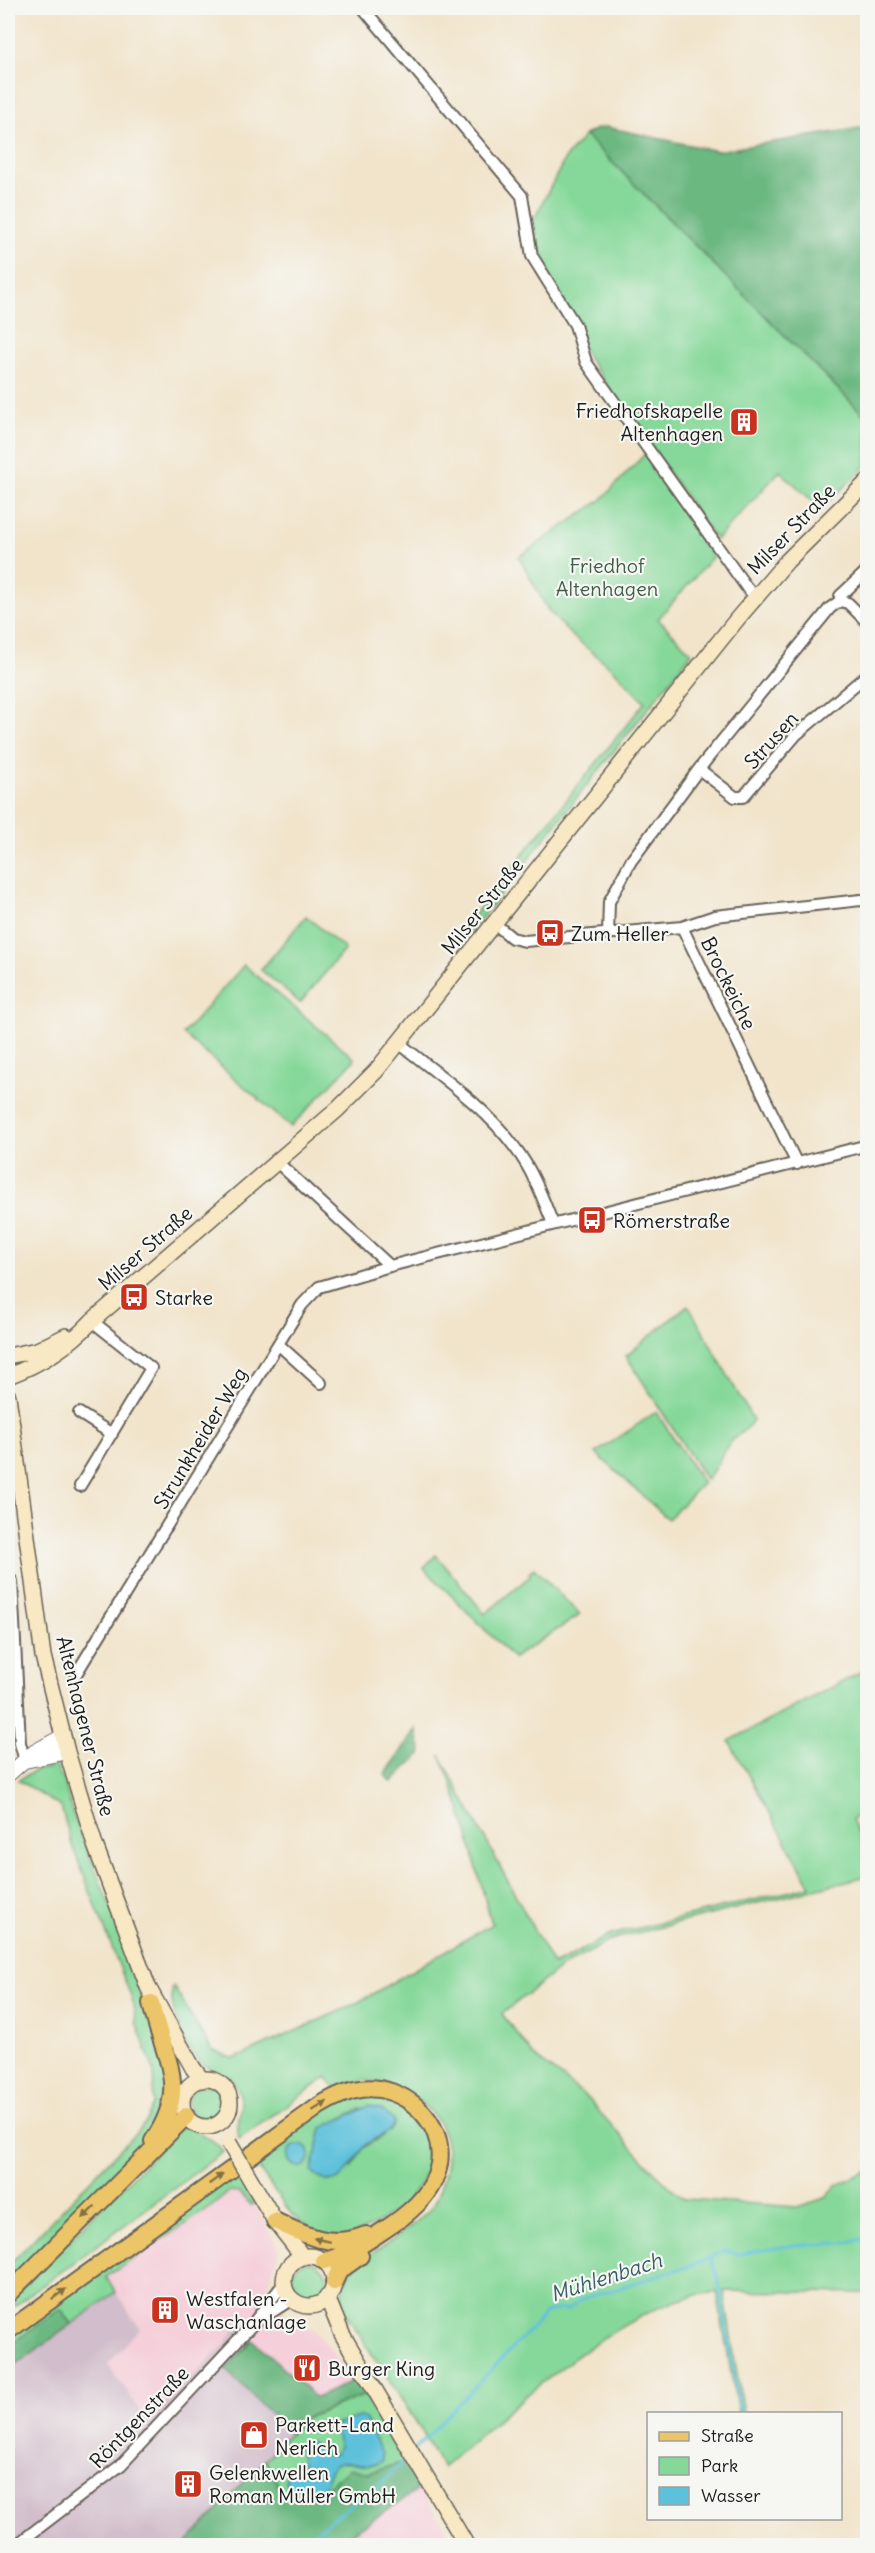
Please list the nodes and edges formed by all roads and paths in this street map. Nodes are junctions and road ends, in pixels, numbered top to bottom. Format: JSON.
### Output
{"nodes":[{"id":1,"x":363,"y":8,"type":"edge"},
{"id":2,"x":867,"y":481,"type":"edge"},
{"id":3,"x":867,"y":570,"type":"edge"},
{"id":4,"x":756,"y":597,"type":"junction"},
{"id":5,"x":840,"y":602,"type":"junction"},
{"id":6,"x":867,"y":623,"type":"edge"},
{"id":7,"x":867,"y":674,"type":"edge"},
{"id":8,"x":699,"y":770,"type":"junction"},
{"id":9,"x":867,"y":902,"type":"edge"},
{"id":10,"x":495,"y":924,"type":"junction"},
{"id":11,"x":682,"y":927,"type":"junction"},
{"id":12,"x":608,"y":934,"type":"junction"},
{"id":13,"x":399,"y":1043,"type":"junction"},
{"id":14,"x":867,"y":1145,"type":"edge"},
{"id":15,"x":277,"y":1162,"type":"junction"},
{"id":16,"x":797,"y":1164,"type":"junction"},
{"id":17,"x":553,"y":1224,"type":"junction"},
{"id":18,"x":390,"y":1266,"type":"junction"},
{"id":19,"x":92,"y":1321,"type":"junction"},
{"id":20,"x":278,"y":1344,"type":"junction"},
{"id":21,"x":8,"y":1356,"type":"edge"},
{"id":22,"x":8,"y":1376,"type":"edge"},
{"id":23,"x":321,"y":1383,"type":"dead end"},
{"id":24,"x":8,"y":1396,"type":"edge"},
{"id":25,"x":79,"y":1413,"type":"dead end"},
{"id":26,"x":112,"y":1434,"type":"junction"},
{"id":27,"x":80,"y":1486,"type":"dead end"},
{"id":28,"x":12,"y":1581,"type":"dead end"},
{"id":29,"x":76,"y":1674,"type":"dead end"},
{"id":30,"x":63,"y":1736,"type":"junction"},
{"id":31,"x":67,"y":1752,"type":"junction"},
{"id":32,"x":25,"y":1761,"type":"junction"},
{"id":33,"x":8,"y":1775,"type":"edge"},
{"id":34,"x":149,"y":1995,"type":"junction"},
{"id":35,"x":196,"y":2083,"type":"junction"},
{"id":36,"x":186,"y":2116,"type":"junction"},
{"id":37,"x":225,"y":2118,"type":"junction"},
{"id":38,"x":441,"y":2126,"type":"dead end"},
{"id":39,"x":207,"y":2127,"type":"junction"},
{"id":40,"x":229,"y":2143,"type":"junction"},
{"id":41,"x":130,"y":2170,"type":"junction"},
{"id":42,"x":275,"y":2221,"type":"junction"},
{"id":43,"x":398,"y":2222,"type":"junction"},
{"id":44,"x":296,"y":2260,"type":"junction"},
{"id":45,"x":324,"y":2261,"type":"junction"},
{"id":46,"x":284,"y":2283,"type":"junction"},
{"id":47,"x":331,"y":2290,"type":"junction"},
{"id":48,"x":8,"y":2294,"type":"edge"},
{"id":49,"x":292,"y":2299,"type":"junction"},
{"id":50,"x":312,"y":2305,"type":"junction"},
{"id":51,"x":251,"y":2326,"type":"junction"},
{"id":52,"x":8,"y":2331,"type":"edge"},
{"id":53,"x":342,"y":2334,"type":"junction"},
{"id":54,"x":15,"y":2546,"type":"edge"},
{"id":55,"x":467,"y":2546,"type":"edge"}],
"edges":[{"from":1,"to":4,"type":"street"},
{"from":2,"to":4,"type":"main road","name":"Milser Straße"},
{"from":3,"to":5,"type":"street","name":"Strusen"},
{"from":4,"to":10,"type":"main road","name":"Milser Straße"},
{"from":5,"to":6,"type":"street"},
{"from":5,"to":8,"type":"street","name":"Strusen"},
{"from":7,"to":8,"type":"street","name":"Strusen"},
{"from":8,"to":12,"type":"street","name":"Strusen"},
{"from":9,"to":11,"type":"street"},
{"from":10,"to":12,"type":"street","name":"Brockeiche"},
{"from":10,"to":13,"type":"main road","name":"Milser Straße"},
{"from":11,"to":12,"type":"street","name":"Brockeiche"},
{"from":11,"to":16,"type":"street","name":"Brockeiche"},
{"from":13,"to":15,"type":"main road","name":"Milser Straße"},
{"from":13,"to":17,"type":"street"},
{"from":14,"to":16,"type":"street"},
{"from":15,"to":18,"type":"street"},
{"from":15,"to":19,"type":"main road","name":"Milser Straße"},
{"from":16,"to":17,"type":"street"},
{"from":17,"to":18,"type":"street"},
{"from":18,"to":20,"type":"street","name":"Strunkheider Weg"},
{"from":19,"to":21,"type":"main road","name":"Milser Straße"},
{"from":19,"to":22,"type":"main road","name":"Milser Straße"},
{"from":19,"to":26,"type":"street"},
{"from":20,"to":23,"type":"street"},
{"from":20,"to":29,"type":"street","name":"Strunkheider Weg"},
{"from":24,"to":30,"type":"main road","name":"Altenhagener Straße"},
{"from":25,"to":26,"type":"street"},
{"from":26,"to":27,"type":"street"},
{"from":28,"to":32,"type":"street"},
{"from":30,"to":31,"type":"main road","name":"Altenhagener Straße"},
{"from":30,"to":32,"type":"street"},
{"from":31,"to":32,"type":"street"},
{"from":31,"to":34,"type":"main road","name":"Altenhagener Straße"},
{"from":32,"to":33,"type":"street"},
{"from":34,"to":35,"type":"main road","name":"Altenhagener Straße"},
{"from":34,"to":41,"type":"main road"},
{"from":35,"to":36,"type":"main road"},
{"from":35,"to":37,"type":"main road"},
{"from":36,"to":39,"type":"main road"},
{"from":36,"to":41,"type":"main road"},
{"from":37,"to":39,"type":"main road"},
{"from":37,"to":40,"type":"main road"},
{"from":38,"to":47,"type":"main road"},
{"from":39,"to":40,"type":"main road"},
{"from":40,"to":42,"type":"main road","bridge":true},
{"from":41,"to":48,"type":"main road","one_way":true},
{"from":43,"to":42,"type":"main road","one_way":true},
{"from":42,"to":44,"type":"main road"},
{"from":43,"to":45,"type":"main road"},
{"from":52,"to":43,"type":"main road","one_way":true},
{"from":44,"to":45,"type":"main road"},
{"from":44,"to":46,"type":"main road"},
{"from":45,"to":47,"type":"main road"},
{"from":46,"to":49,"type":"main road"},
{"from":46,"to":51,"type":"street","name":"Röntgenstraße"},
{"from":47,"to":50,"type":"main road"},
{"from":47,"to":53,"type":"main road"},
{"from":49,"to":50,"type":"main road"},
{"from":49,"to":51,"type":"street","name":"Röntgenstraße"},
{"from":50,"to":53,"type":"main road"},
{"from":51,"to":54,"type":"street","name":"Röntgenstraße"},
{"from":53,"to":55,"type":"main road"}]}
